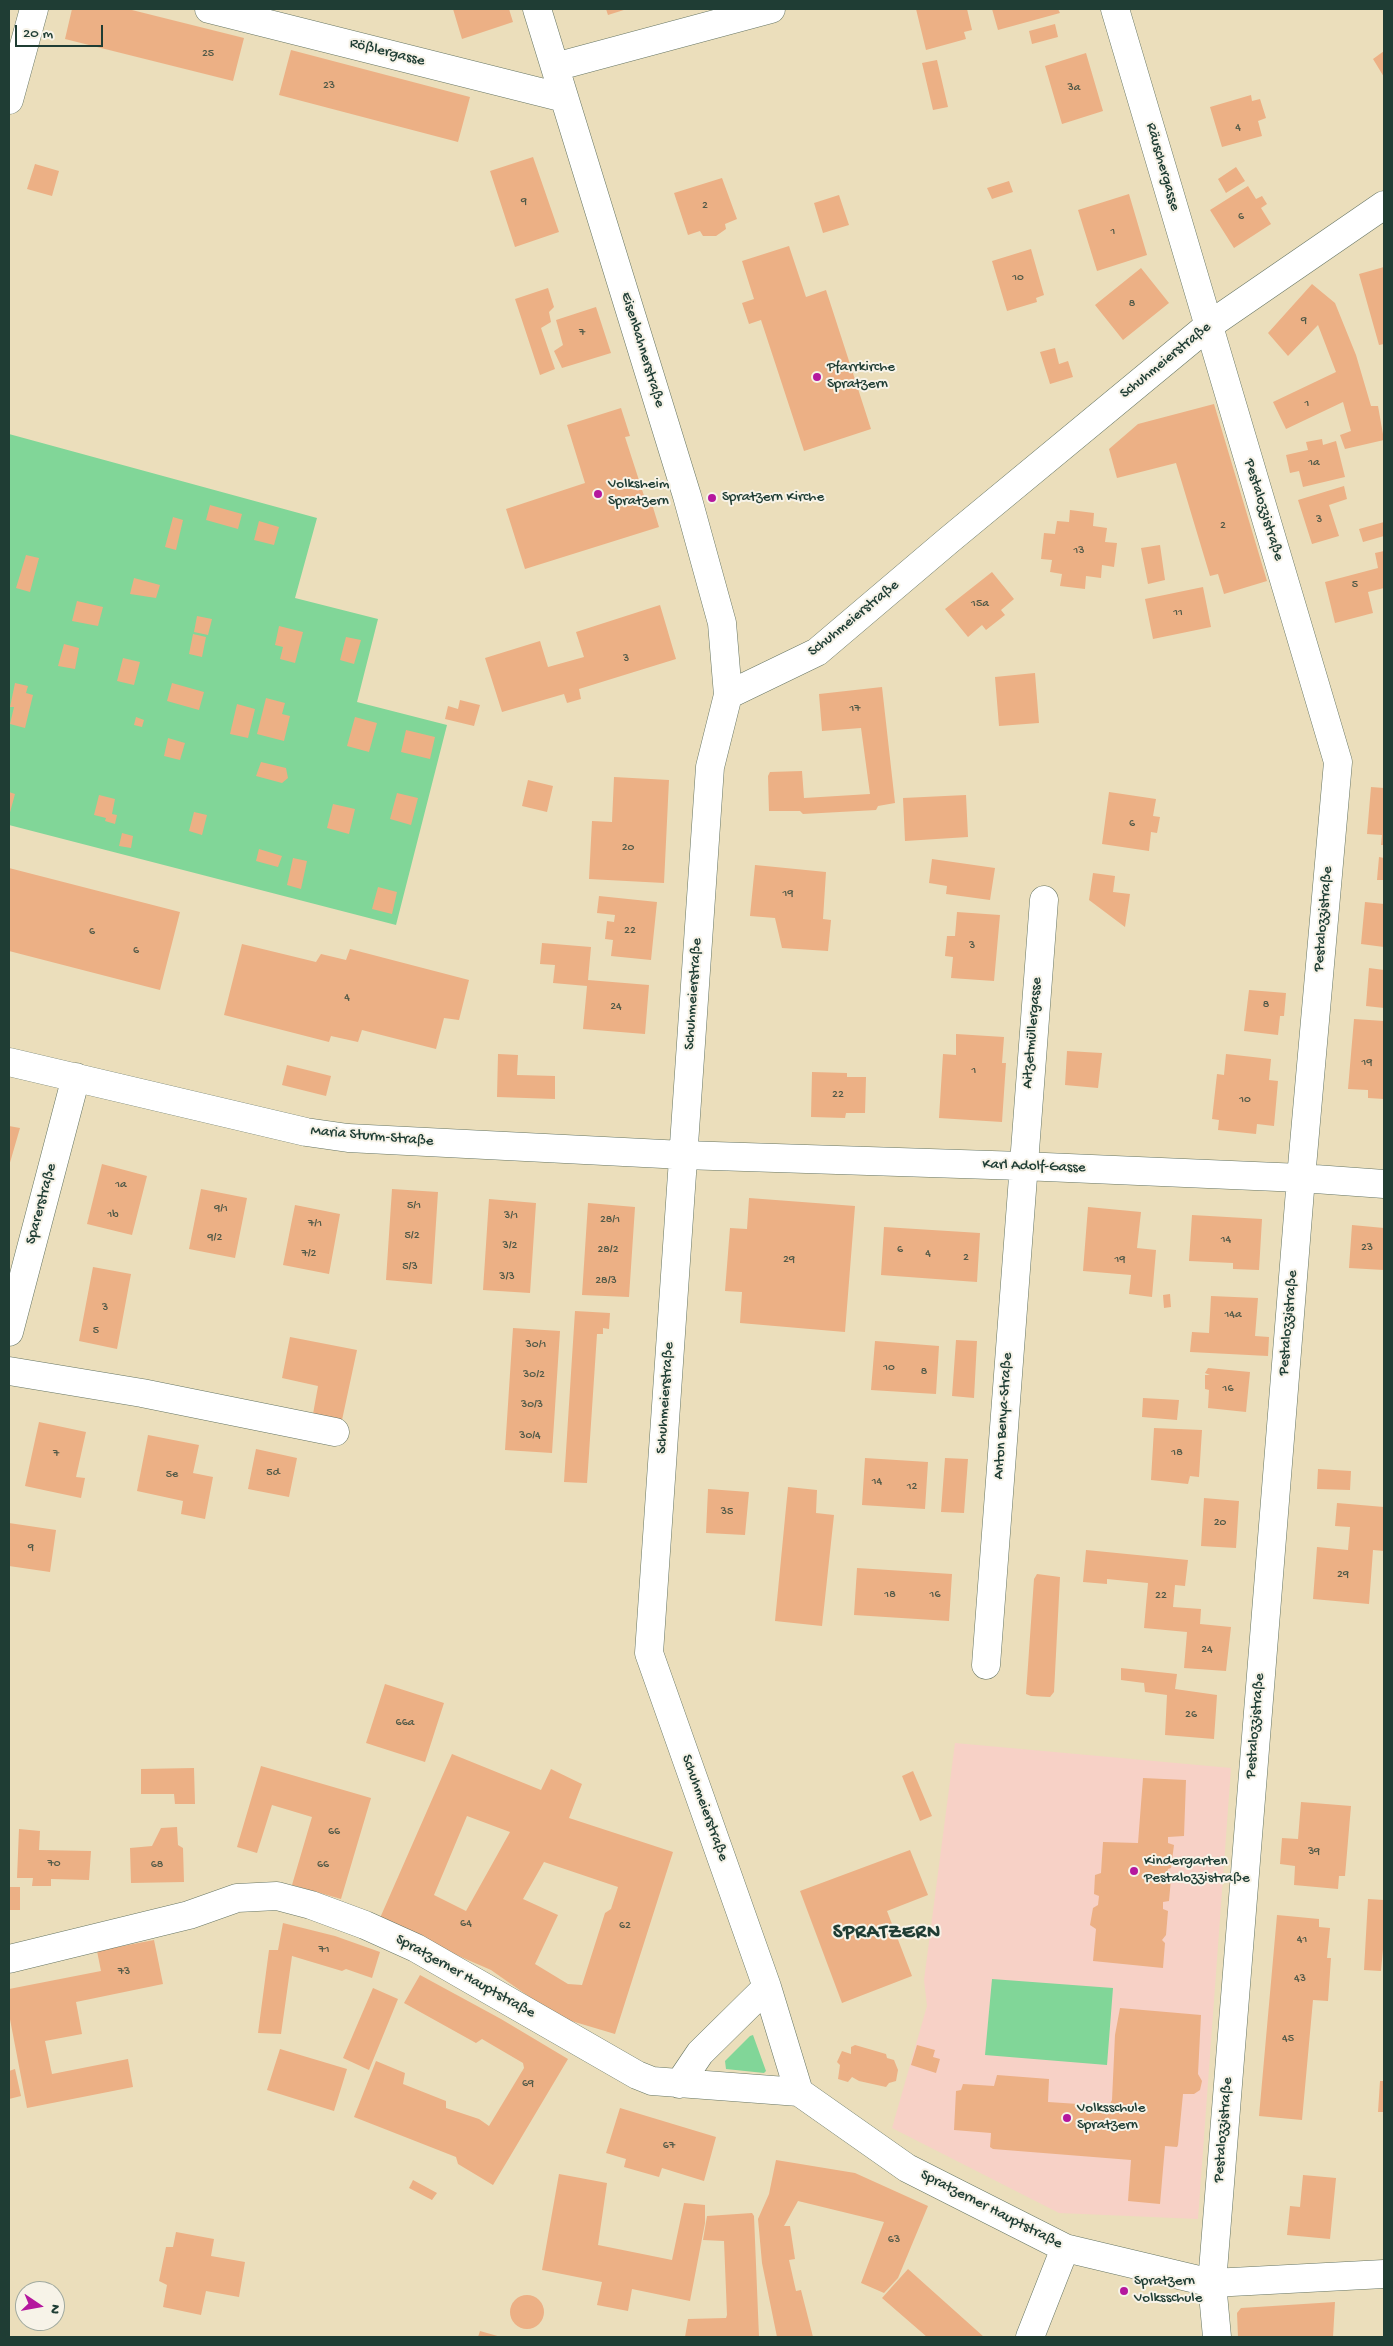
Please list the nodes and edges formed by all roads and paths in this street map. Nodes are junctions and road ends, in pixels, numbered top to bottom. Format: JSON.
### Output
{"nodes":[{"id":1,"x":34,"y":9,"type":"edge"},
{"id":2,"x":209,"y":9,"type":"edge"},
{"id":3,"x":538,"y":9,"type":"edge"},
{"id":4,"x":771,"y":9,"type":"edge"},
{"id":5,"x":1115,"y":9,"type":"edge"},
{"id":6,"x":556,"y":67,"type":"junction"},
{"id":7,"x":564,"y":98,"type":"junction"},
{"id":8,"x":9,"y":100,"type":"edge"},
{"id":9,"x":1384,"y":205,"type":"edge"},
{"id":10,"x":1208,"y":326,"type":"junction"},
{"id":11,"x":728,"y":695,"type":"junction"},
{"id":12,"x":1044,"y":900,"type":"dead end"},
{"id":13,"x":9,"y":1062,"type":"edge"},
{"id":14,"x":76,"y":1077,"type":"junction"},
{"id":15,"x":683,"y":1155,"type":"junction"},
{"id":16,"x":1022,"y":1166,"type":"junction"},
{"id":17,"x":1301,"y":1178,"type":"junction"},
{"id":18,"x":1384,"y":1184,"type":"edge"},
{"id":19,"x":9,"y":1332,"type":"edge"},
{"id":20,"x":9,"y":1371,"type":"edge"},
{"id":21,"x":335,"y":1432,"type":"dead end"},
{"id":22,"x":986,"y":1665,"type":"dead end"},
{"id":23,"x":9,"y":1959,"type":"edge"},
{"id":24,"x":767,"y":1987,"type":"junction"},
{"id":25,"x":679,"y":2084,"type":"junction"},
{"id":26,"x":799,"y":2092,"type":"junction"},
{"id":27,"x":1065,"y":2248,"type":"junction"},
{"id":28,"x":1384,"y":2274,"type":"edge"},
{"id":29,"x":1212,"y":2283,"type":"junction"},
{"id":30,"x":1030,"y":2337,"type":"edge"},
{"id":31,"x":1217,"y":2337,"type":"edge"}],
"edges":[{"from":1,"to":8,"type":"street"},
{"from":2,"to":7,"type":"street","name":"Rößlergasse"},
{"from":3,"to":6,"type":"street","name":"Eisenbahnerstraße"},
{"from":4,"to":6,"type":"street"},
{"from":5,"to":10,"type":"street","name":"Räuschergasse"},
{"from":6,"to":7,"type":"street","name":"Eisenbahnerstraße"},
{"from":7,"to":11,"type":"street","name":"Eisenbahnerstraße"},
{"from":9,"to":10,"type":"street","name":"Schuhmeierstraße"},
{"from":10,"to":11,"type":"street","name":"Schuhmeierstraße"},
{"from":10,"to":17,"type":"street","name":"Pestalozzistraße"},
{"from":11,"to":15,"type":"street","name":"Schuhmeierstraße"},
{"from":12,"to":16,"type":"street","name":"Aitzetmüllergasse"},
{"from":13,"to":14,"type":"street","name":"Maria Sturm-Straße"},
{"from":14,"to":15,"type":"street","name":"Maria Sturm-Straße"},
{"from":14,"to":19,"type":"street","name":"Sparerstraße"},
{"from":15,"to":16,"type":"street","name":"Karl Adolf-Gasse"},
{"from":15,"to":24,"type":"street","name":"Schuhmeierstraße"},
{"from":16,"to":17,"type":"street","name":"Karl Adolf-Gasse"},
{"from":16,"to":22,"type":"street","name":"Anton Benya-Straße"},
{"from":17,"to":18,"type":"street","name":"Karl Adolf-Gasse"},
{"from":17,"to":29,"type":"street","name":"Pestalozzistraße"},
{"from":20,"to":21,"type":"street"},
{"from":23,"to":25,"type":"street","name":"Spratzerner Hauptstraße"},
{"from":24,"to":25,"type":"street"},
{"from":24,"to":26,"type":"street","name":"Schuhmeierstraße"},
{"from":25,"to":26,"type":"street","name":"Spratzerner Hauptstraße"},
{"from":26,"to":27,"type":"street","name":"Spratzerner Hauptstraße"},
{"from":27,"to":29,"type":"street","name":"Spratzerner Hauptstraße"},
{"from":27,"to":30,"type":"street"},
{"from":28,"to":29,"type":"street","name":"Spratzerner Hauptstraße"},
{"from":29,"to":31,"type":"street","name":"Pestalozzistraße"}]}
